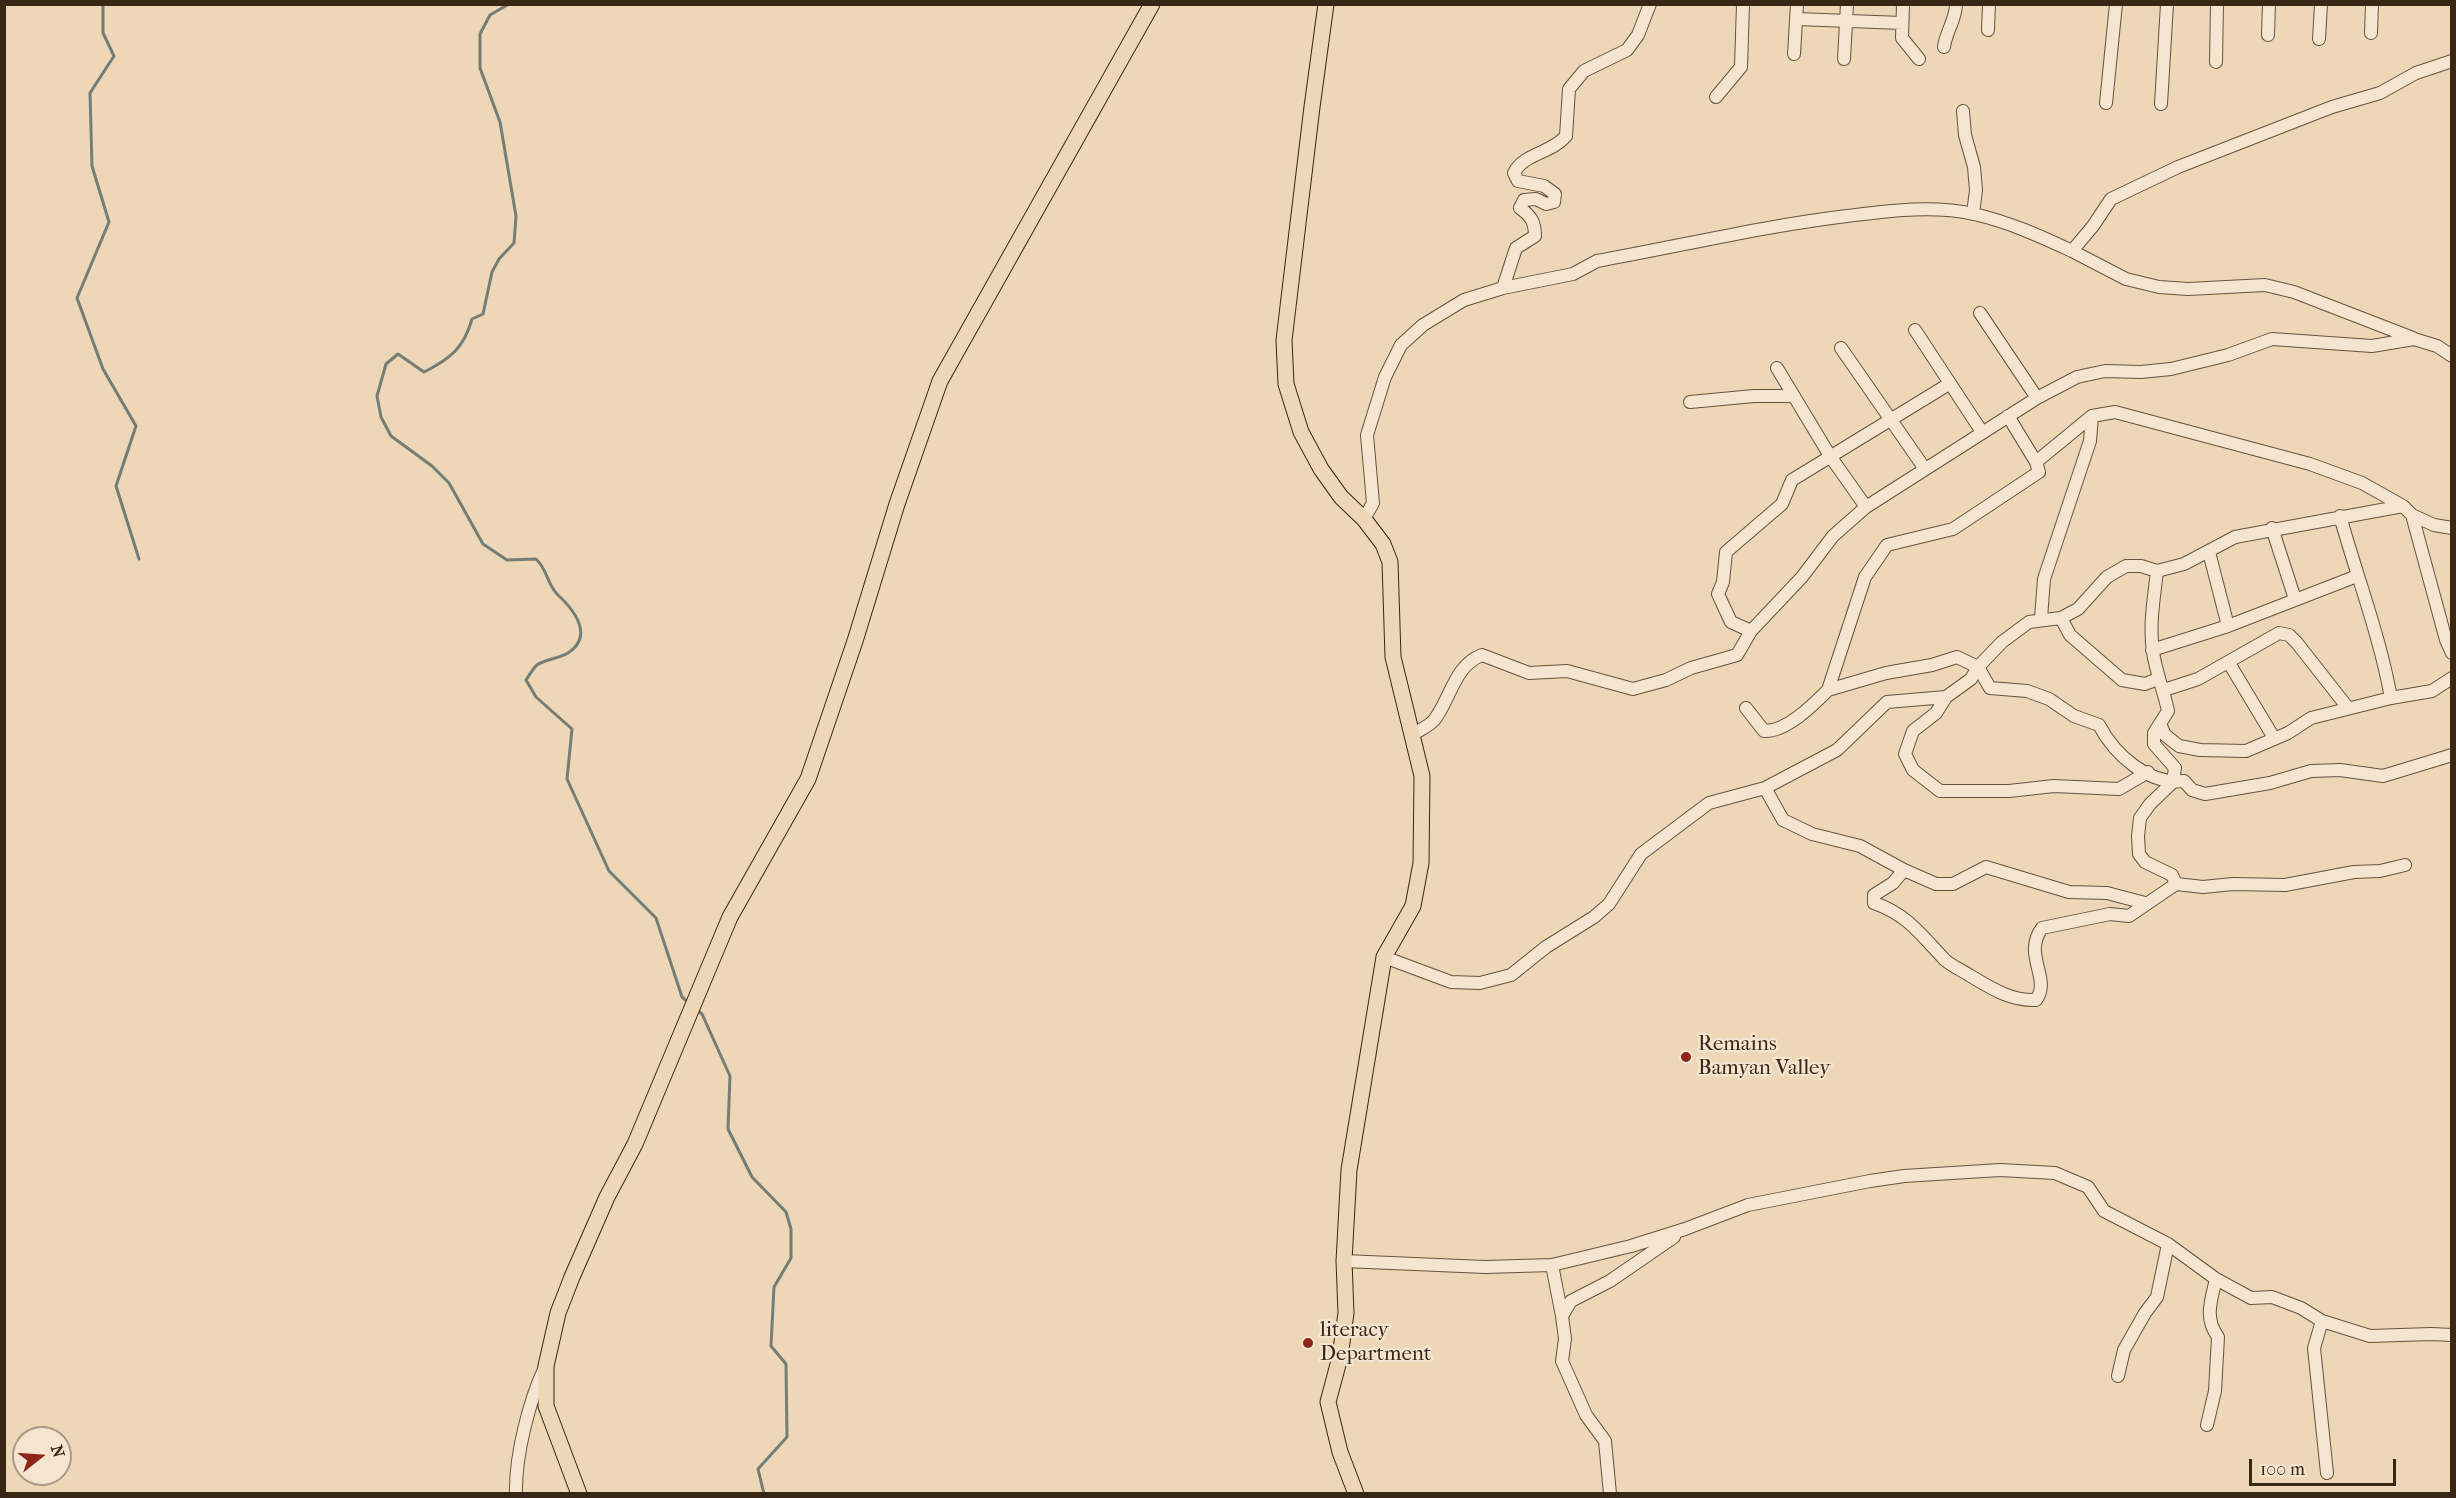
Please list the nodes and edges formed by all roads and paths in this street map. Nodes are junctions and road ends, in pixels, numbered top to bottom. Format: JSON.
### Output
{"nodes":[{"id":1,"x":1152,"y":4,"type":"edge"},
{"id":2,"x":1326,"y":4,"type":"edge"},
{"id":3,"x":1650,"y":4,"type":"edge"},
{"id":4,"x":1743,"y":4,"type":"edge"},
{"id":5,"x":1797,"y":4,"type":"edge"},
{"id":6,"x":1848,"y":4,"type":"edge"},
{"id":7,"x":1903,"y":4,"type":"edge"},
{"id":8,"x":1956,"y":4,"type":"edge"},
{"id":9,"x":1989,"y":4,"type":"edge"},
{"id":10,"x":2116,"y":4,"type":"edge"},
{"id":11,"x":2167,"y":4,"type":"edge"},
{"id":12,"x":2217,"y":4,"type":"edge"},
{"id":13,"x":2269,"y":4,"type":"edge"},
{"id":14,"x":2321,"y":4,"type":"edge"},
{"id":15,"x":2372,"y":4,"type":"edge"},
{"id":16,"x":1797,"y":19,"type":"junction"},
{"id":17,"x":1847,"y":21,"type":"junction"},
{"id":18,"x":1902,"y":24,"type":"junction"},
{"id":19,"x":1988,"y":30,"type":"dead end"},
{"id":20,"x":2371,"y":33,"type":"dead end"},
{"id":21,"x":2268,"y":36,"type":"dead end"},
{"id":22,"x":2319,"y":39,"type":"dead end"},
{"id":23,"x":1944,"y":47,"type":"dead end"},
{"id":24,"x":1794,"y":54,"type":"dead end"},
{"id":25,"x":1844,"y":58,"type":"dead end"},
{"id":26,"x":1919,"y":59,"type":"dead end"},
{"id":27,"x":2451,"y":61,"type":"edge"},
{"id":28,"x":2216,"y":62,"type":"dead end"},
{"id":29,"x":1716,"y":97,"type":"dead end"},
{"id":30,"x":2106,"y":103,"type":"dead end"},
{"id":31,"x":2161,"y":104,"type":"dead end"},
{"id":32,"x":1963,"y":111,"type":"dead end"},
{"id":33,"x":1973,"y":214,"type":"junction"},
{"id":34,"x":2072,"y":251,"type":"junction"},
{"id":35,"x":1503,"y":288,"type":"junction"},
{"id":36,"x":1980,"y":313,"type":"dead end"},
{"id":37,"x":1915,"y":330,"type":"dead end"},
{"id":38,"x":2414,"y":339,"type":"junction"},
{"id":39,"x":1841,"y":348,"type":"dead end"},
{"id":40,"x":2451,"y":356,"type":"edge"},
{"id":41,"x":1777,"y":368,"type":"dead end"},
{"id":42,"x":1949,"y":384,"type":"junction"},
{"id":43,"x":1794,"y":396,"type":"junction"},
{"id":44,"x":2037,"y":398,"type":"junction"},
{"id":45,"x":1690,"y":402,"type":"dead end"},
{"id":46,"x":2008,"y":416,"type":"junction"},
{"id":47,"x":2092,"y":416,"type":"junction"},
{"id":48,"x":1891,"y":419,"type":"junction"},
{"id":49,"x":1982,"y":432,"type":"junction"},
{"id":50,"x":1830,"y":456,"type":"junction"},
{"id":51,"x":2036,"y":462,"type":"junction"},
{"id":52,"x":1925,"y":469,"type":"junction"},
{"id":53,"x":2403,"y":506,"type":"junction"},
{"id":54,"x":1866,"y":507,"type":"junction"},
{"id":55,"x":2412,"y":515,"type":"junction"},
{"id":56,"x":2340,"y":516,"type":"junction"},
{"id":57,"x":1365,"y":519,"type":"junction"},
{"id":58,"x":2272,"y":528,"type":"junction"},
{"id":59,"x":2451,"y":528,"type":"edge"},
{"id":60,"x":2209,"y":552,"type":"junction"},
{"id":61,"x":2157,"y":571,"type":"junction"},
{"id":62,"x":2357,"y":576,"type":"junction"},
{"id":63,"x":2295,"y":599,"type":"junction"},
{"id":64,"x":2041,"y":618,"type":"junction"},
{"id":65,"x":2061,"y":618,"type":"junction"},
{"id":66,"x":2228,"y":626,"type":"junction"},
{"id":67,"x":1751,"y":631,"type":"junction"},
{"id":68,"x":2152,"y":651,"type":"junction"},
{"id":69,"x":2451,"y":653,"type":"edge"},
{"id":70,"x":2229,"y":663,"type":"junction"},
{"id":71,"x":1978,"y":667,"type":"junction"},
{"id":72,"x":2451,"y":678,"type":"edge"},
{"id":73,"x":2161,"y":684,"type":"junction"},
{"id":74,"x":1828,"y":690,"type":"junction"},
{"id":75,"x":1946,"y":697,"type":"junction"},
{"id":76,"x":2391,"y":698,"type":"junction"},
{"id":77,"x":1746,"y":708,"type":"dead end"},
{"id":78,"x":2348,"y":708,"type":"junction"},
{"id":79,"x":2160,"y":724,"type":"junction"},
{"id":80,"x":1412,"y":735,"type":"junction"},
{"id":81,"x":2274,"y":738,"type":"junction"},
{"id":82,"x":2451,"y":755,"type":"edge"},
{"id":83,"x":2148,"y":772,"type":"junction"},
{"id":84,"x":2173,"y":782,"type":"junction"},
{"id":85,"x":1765,"y":788,"type":"junction"},
{"id":86,"x":2405,"y":865,"type":"dead end"},
{"id":87,"x":1904,"y":870,"type":"junction"},
{"id":88,"x":2176,"y":884,"type":"junction"},
{"id":89,"x":2145,"y":903,"type":"junction"},
{"id":90,"x":1384,"y":957,"type":"junction"},
{"id":91,"x":1685,"y":1229,"type":"junction"},
{"id":92,"x":2168,"y":1244,"type":"junction"},
{"id":93,"x":1344,"y":1261,"type":"junction"},
{"id":94,"x":1552,"y":1264,"type":"junction"},
{"id":95,"x":2216,"y":1279,"type":"junction"},
{"id":96,"x":1562,"y":1316,"type":"junction"},
{"id":97,"x":2322,"y":1321,"type":"junction"},
{"id":98,"x":2451,"y":1335,"type":"edge"},
{"id":99,"x":546,"y":1366,"type":"junction"},
{"id":100,"x":2118,"y":1376,"type":"dead end"},
{"id":101,"x":2207,"y":1425,"type":"dead end"},
{"id":102,"x":2327,"y":1473,"type":"dead end"},
{"id":103,"x":516,"y":1494,"type":"edge"},
{"id":104,"x":579,"y":1494,"type":"edge"},
{"id":105,"x":1356,"y":1494,"type":"edge"},
{"id":106,"x":1610,"y":1494,"type":"edge"}],
"edges":[{"from":1,"to":99,"type":"main road"},
{"from":2,"to":57,"type":"main road"},
{"from":3,"to":35,"type":"street"},
{"from":4,"to":29,"type":"street"},
{"from":5,"to":16,"type":"street"},
{"from":6,"to":17,"type":"street"},
{"from":7,"to":18,"type":"street"},
{"from":8,"to":23,"type":"street"},
{"from":9,"to":19,"type":"street"},
{"from":10,"to":30,"type":"street"},
{"from":11,"to":31,"type":"street"},
{"from":12,"to":28,"type":"street"},
{"from":13,"to":21,"type":"street"},
{"from":14,"to":22,"type":"street"},
{"from":15,"to":20,"type":"street"},
{"from":16,"to":17,"type":"street"},
{"from":16,"to":24,"type":"street"},
{"from":17,"to":18,"type":"street"},
{"from":17,"to":25,"type":"street"},
{"from":18,"to":26,"type":"street"},
{"from":27,"to":34,"type":"street"},
{"from":32,"to":33,"type":"street"},
{"from":33,"to":34,"type":"street"},
{"from":33,"to":35,"type":"street"},
{"from":34,"to":38,"type":"street"},
{"from":35,"to":57,"type":"street"},
{"from":36,"to":44,"type":"street"},
{"from":37,"to":42,"type":"street"},
{"from":38,"to":40,"type":"street"},
{"from":38,"to":44,"type":"street"},
{"from":39,"to":48,"type":"street"},
{"from":41,"to":43,"type":"street"},
{"from":42,"to":48,"type":"street"},
{"from":42,"to":49,"type":"street"},
{"from":43,"to":45,"type":"street"},
{"from":43,"to":50,"type":"street"},
{"from":44,"to":46,"type":"street"},
{"from":46,"to":49,"type":"street"},
{"from":46,"to":51,"type":"street"},
{"from":47,"to":51,"type":"street"},
{"from":47,"to":53,"type":"street"},
{"from":47,"to":64,"type":"street"},
{"from":48,"to":50,"type":"street"},
{"from":48,"to":52,"type":"street"},
{"from":49,"to":52,"type":"street"},
{"from":50,"to":54,"type":"street"},
{"from":50,"to":67,"type":"street"},
{"from":51,"to":74,"type":"street"},
{"from":52,"to":54,"type":"street"},
{"from":53,"to":55,"type":"street"},
{"from":53,"to":56,"type":"street"},
{"from":54,"to":67,"type":"street"},
{"from":55,"to":59,"type":"street"},
{"from":55,"to":69,"type":"street"},
{"from":56,"to":58,"type":"street"},
{"from":56,"to":62,"type":"street"},
{"from":57,"to":80,"type":"main road"},
{"from":58,"to":60,"type":"street"},
{"from":58,"to":63,"type":"street"},
{"from":60,"to":61,"type":"street"},
{"from":60,"to":66,"type":"street"},
{"from":61,"to":65,"type":"street"},
{"from":61,"to":68,"type":"street"},
{"from":62,"to":63,"type":"street"},
{"from":62,"to":76,"type":"street"},
{"from":63,"to":66,"type":"street"},
{"from":64,"to":65,"type":"street"},
{"from":64,"to":71,"type":"street"},
{"from":65,"to":73,"type":"street"},
{"from":66,"to":68,"type":"street"},
{"from":67,"to":80,"type":"street"},
{"from":68,"to":73,"type":"street"},
{"from":70,"to":73,"type":"street"},
{"from":70,"to":78,"type":"street"},
{"from":70,"to":81,"type":"street"},
{"from":71,"to":74,"type":"street"},
{"from":71,"to":75,"type":"street"},
{"from":71,"to":83,"type":"street"},
{"from":72,"to":76,"type":"street"},
{"from":73,"to":79,"type":"street"},
{"from":74,"to":77,"type":"street"},
{"from":75,"to":83,"type":"street"},
{"from":75,"to":85,"type":"street"},
{"from":76,"to":78,"type":"street"},
{"from":78,"to":81,"type":"street"},
{"from":79,"to":81,"type":"street"},
{"from":79,"to":84,"type":"street"},
{"from":80,"to":90,"type":"main road"},
{"from":82,"to":84,"type":"street"},
{"from":83,"to":84,"type":"street"},
{"from":84,"to":88,"type":"street"},
{"from":85,"to":87,"type":"street"},
{"from":85,"to":90,"type":"street"},
{"from":86,"to":88,"type":"street"},
{"from":87,"to":89,"type":"street"},
{"from":87,"to":89,"type":"street"},
{"from":88,"to":89,"type":"street"},
{"from":90,"to":93,"type":"main road"},
{"from":91,"to":92,"type":"street"},
{"from":91,"to":94,"type":"street"},
{"from":91,"to":96,"type":"street"},
{"from":92,"to":95,"type":"street"},
{"from":92,"to":100,"type":"street"},
{"from":93,"to":94,"type":"street"},
{"from":93,"to":105,"type":"main road"},
{"from":94,"to":96,"type":"street"},
{"from":95,"to":97,"type":"street"},
{"from":95,"to":101,"type":"street"},
{"from":96,"to":106,"type":"street"},
{"from":97,"to":98,"type":"street"},
{"from":97,"to":102,"type":"street"},
{"from":99,"to":103,"type":"street"},
{"from":99,"to":104,"type":"main road"}]}
